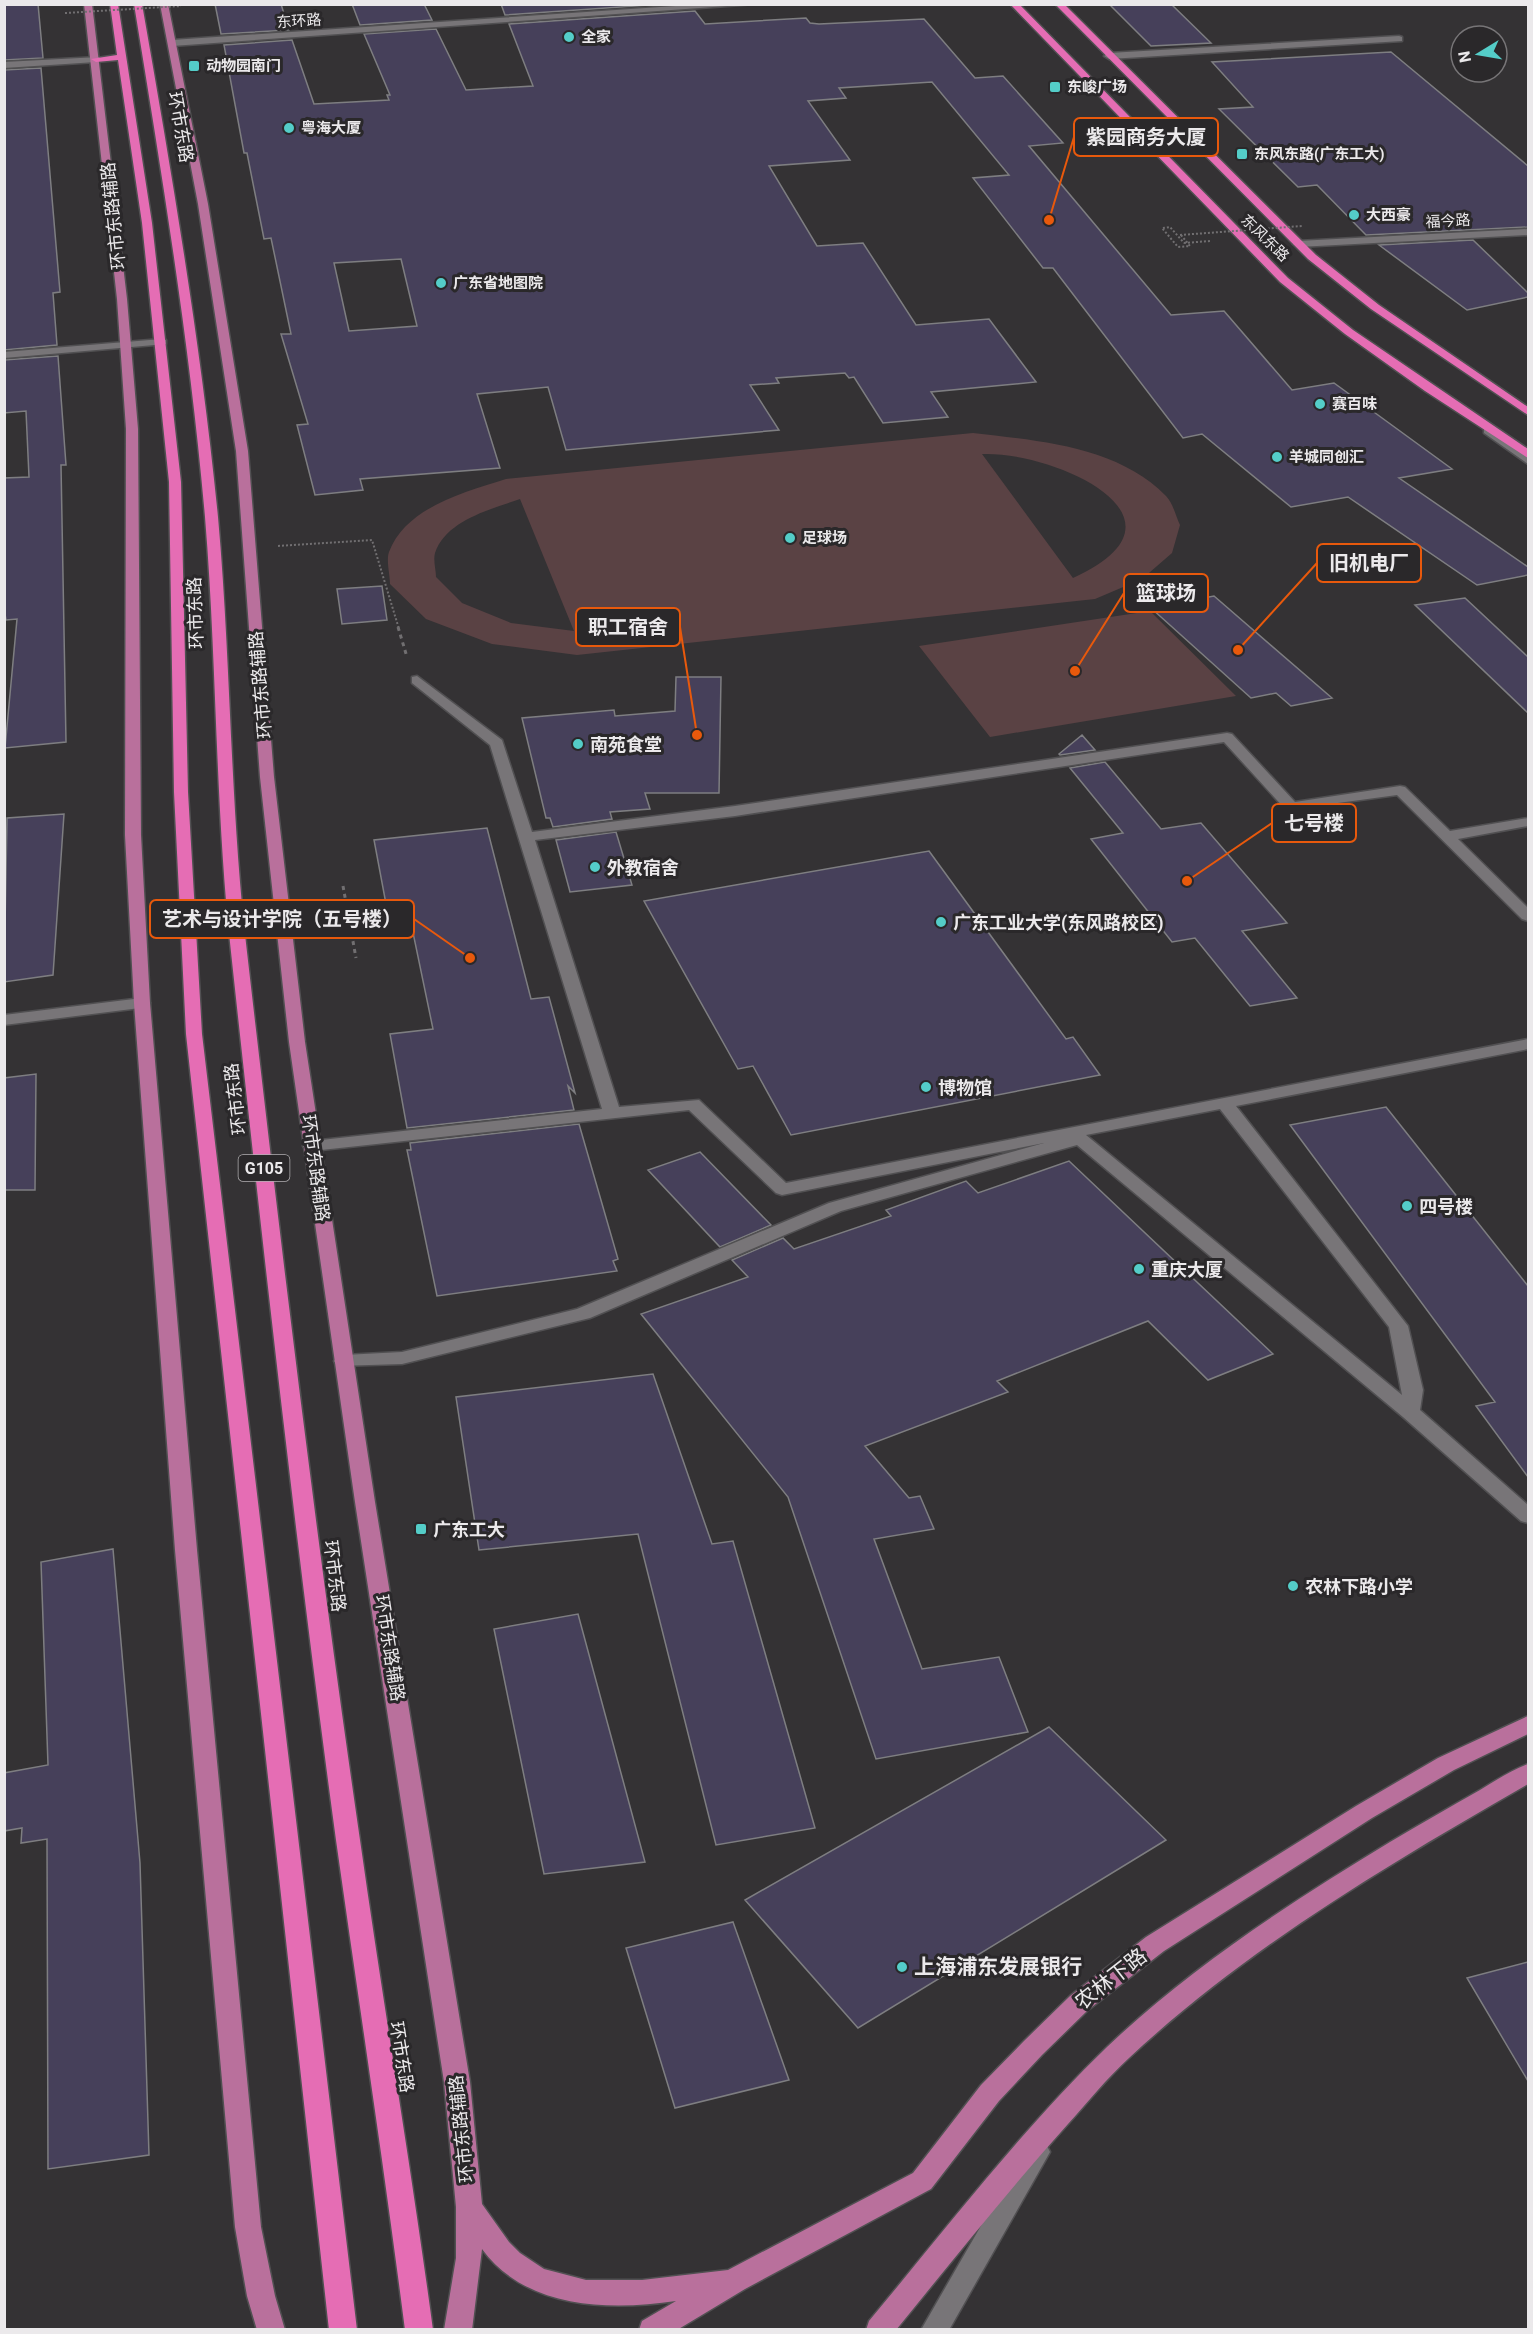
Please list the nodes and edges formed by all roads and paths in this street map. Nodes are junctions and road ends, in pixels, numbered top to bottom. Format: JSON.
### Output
{"nodes":[{"id":1,"x":88,"y":4,"type":"edge"},
{"id":2,"x":114,"y":4,"type":"edge"},
{"id":3,"x":138,"y":4,"type":"edge"},
{"id":4,"x":164,"y":4,"type":"edge"},
{"id":5,"x":751,"y":4,"type":"edge"},
{"id":6,"x":1014,"y":4,"type":"edge"},
{"id":7,"x":1059,"y":4,"type":"edge"},
{"id":8,"x":181,"y":6,"type":"dead end"},
{"id":9,"x":65,"y":13,"type":"dead end"},
{"id":10,"x":1399,"y":39,"type":"dead end"},
{"id":11,"x":172,"y":43,"type":"junction"},
{"id":12,"x":1110,"y":56,"type":"junction"},
{"id":13,"x":122,"y":57,"type":"junction"},
{"id":14,"x":96,"y":58,"type":"junction"},
{"id":15,"x":4,"y":65,"type":"edge"},
{"id":16,"x":1302,"y":226,"type":"dead end"},
{"id":17,"x":1528,"y":232,"type":"edge"},
{"id":18,"x":1184,"y":243,"type":"dead end"},
{"id":19,"x":1298,"y":244,"type":"junction"},
{"id":20,"x":162,"y":342,"type":"junction"},
{"id":21,"x":126,"y":345,"type":"junction"},
{"id":22,"x":4,"y":355,"type":"edge"},
{"id":23,"x":1528,"y":412,"type":"edge"},
{"id":24,"x":1482,"y":426,"type":"junction"},
{"id":25,"x":1528,"y":454,"type":"edge"},
{"id":26,"x":1528,"y":460,"type":"edge"},
{"id":27,"x":278,"y":546,"type":"dead end"},
{"id":28,"x":417,"y":680,"type":"joint"},
{"id":29,"x":1528,"y":822,"type":"edge"},
{"id":30,"x":1447,"y":836,"type":"junction"},
{"id":31,"x":526,"y":837,"type":"junction"},
{"id":32,"x":343,"y":886,"type":"dead end"},
{"id":33,"x":1528,"y":916,"type":"edge"},
{"id":34,"x":356,"y":958,"type":"dead end"},
{"id":35,"x":142,"y":1003,"type":"junction"},
{"id":36,"x":4,"y":1020,"type":"edge"},
{"id":37,"x":1528,"y":1044,"type":"edge"},
{"id":38,"x":1224,"y":1103,"type":"junction"},
{"id":39,"x":612,"y":1113,"type":"junction"},
{"id":40,"x":312,"y":1146,"type":"junction"},
{"id":41,"x":344,"y":1361,"type":"junction"},
{"id":42,"x":1410,"y":1412,"type":"junction"},
{"id":43,"x":1528,"y":1516,"type":"edge"},
{"id":44,"x":1528,"y":1724,"type":"edge"},
{"id":45,"x":1528,"y":1773,"type":"edge"},
{"id":46,"x":1056,"y":2120,"type":"junction"},
{"id":47,"x":469,"y":2207,"type":"junction"},
{"id":48,"x":735,"y":2280,"type":"junction"},
{"id":49,"x":271,"y":2330,"type":"edge"},
{"id":50,"x":343,"y":2330,"type":"edge"},
{"id":51,"x":419,"y":2330,"type":"edge"},
{"id":52,"x":458,"y":2330,"type":"edge"},
{"id":53,"x":652,"y":2330,"type":"edge"},
{"id":54,"x":879,"y":2330,"type":"edge"},
{"id":55,"x":934,"y":2330,"type":"edge"}],
"edges":[{"from":1,"to":14,"type":"main road","name":"环市东路辅路"},
{"from":2,"to":13,"type":"highway","name":"环市东路"},
{"from":3,"to":51,"type":"highway","name":"环市东路","number":"G105"},
{"from":4,"to":11,"type":"main road","name":"环市东路辅路"},
{"from":5,"to":11,"type":"street","name":"东环路"},
{"from":6,"to":24,"type":"highway","name":"东风东路"},
{"from":7,"to":12,"type":"highway","name":"东风东路"},
{"from":8,"to":9,"type":"path","bridge":true},
{"from":10,"to":12,"type":"street"},
{"from":11,"to":40,"type":"main road","name":"环市东路辅路"},
{"from":12,"to":19,"type":"highway","name":"东风东路"},
{"from":13,"to":14,"type":"highway"},
{"from":13,"to":20,"type":"highway","name":"环市东路"},
{"from":14,"to":15,"type":"street"},
{"from":14,"to":21,"type":"main road","name":"环市东路辅路"},
{"from":16,"to":18,"type":"path","bridge":true},
{"from":17,"to":19,"type":"street","name":"福今路"},
{"from":19,"to":23,"type":"highway","name":"东风东路"},
{"from":20,"to":21,"type":"street"},
{"from":20,"to":50,"type":"highway","name":"环市东路"},
{"from":21,"to":22,"type":"street"},
{"from":21,"to":35,"type":"main road","name":"环市东路辅路"},
{"from":24,"to":25,"type":"highway","name":"东风东路"},
{"from":24,"to":26,"type":"street"},
{"from":27,"to":28,"type":"path"},
{"from":28,"to":31,"type":"street"},
{"from":29,"to":30,"type":"street"},
{"from":30,"to":31,"type":"street"},
{"from":30,"to":33,"type":"street"},
{"from":31,"to":39,"type":"street"},
{"from":32,"to":34,"type":"path"},
{"from":35,"to":36,"type":"street"},
{"from":35,"to":49,"type":"main road","name":"环市东路辅路"},
{"from":37,"to":38,"type":"street"},
{"from":38,"to":39,"type":"street"},
{"from":38,"to":42,"type":"street"},
{"from":39,"to":40,"type":"street"},
{"from":40,"to":41,"type":"main road","name":"环市东路辅路"},
{"from":41,"to":42,"type":"street"},
{"from":41,"to":47,"type":"main road","name":"环市东路辅路"},
{"from":42,"to":43,"type":"street"},
{"from":44,"to":48,"type":"main road","name":"农林下路"},
{"from":45,"to":46,"type":"main road"},
{"from":46,"to":54,"type":"main road"},
{"from":46,"to":55,"type":"street"},
{"from":47,"to":48,"type":"main road"},
{"from":47,"to":52,"type":"main road","name":"环市东路辅路"},
{"from":48,"to":53,"type":"main road","name":"农林下路"}]}
